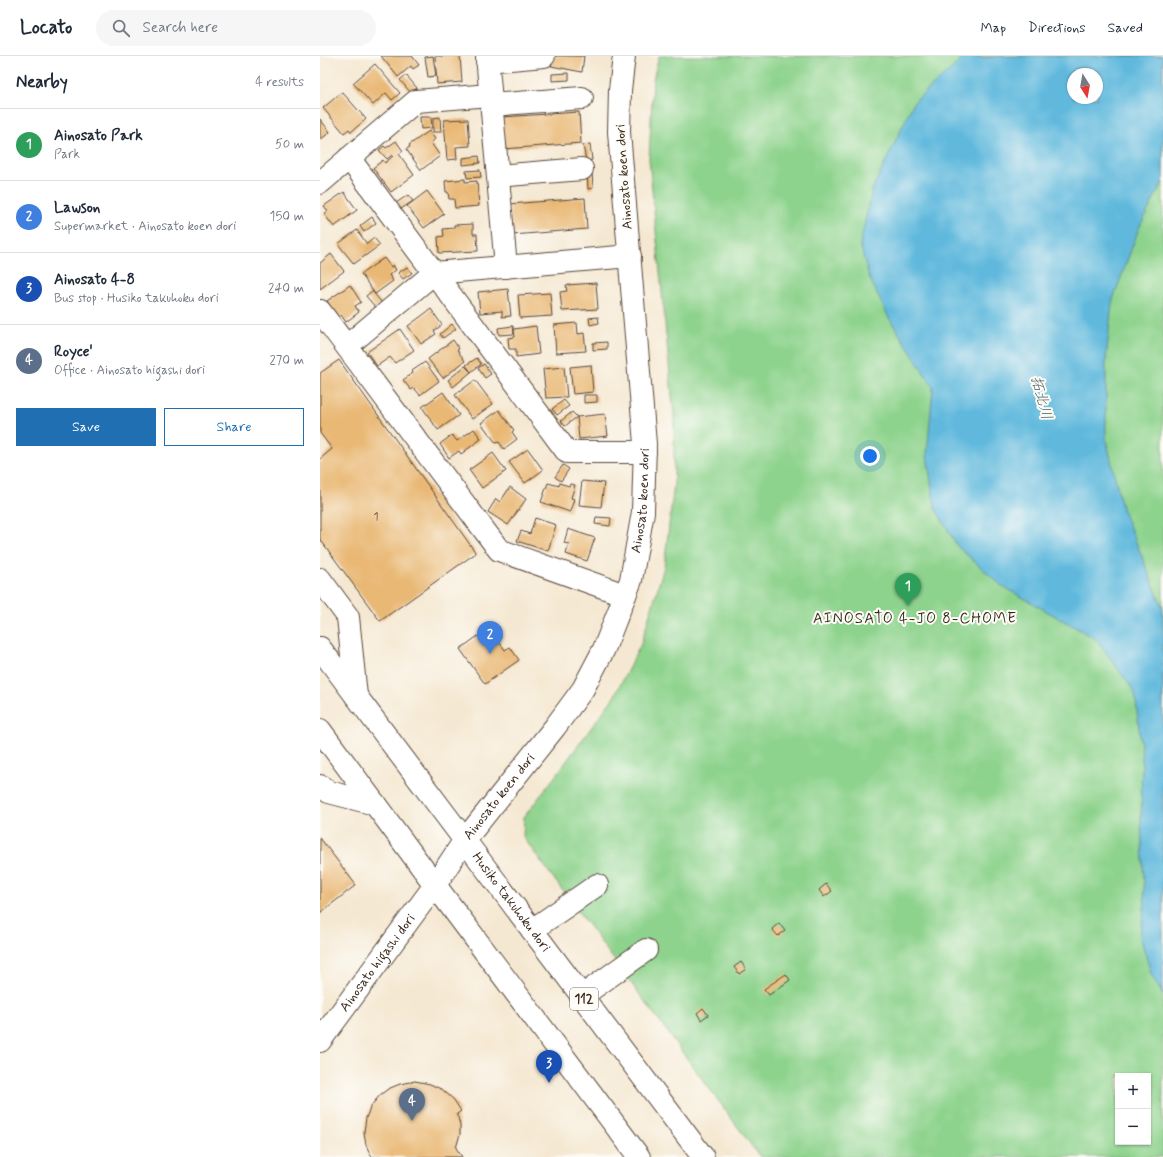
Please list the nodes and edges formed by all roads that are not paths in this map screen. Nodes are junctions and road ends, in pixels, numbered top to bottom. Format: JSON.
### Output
{"nodes":[{"id":1,"x":544,"y":56,"type":"edge"},
{"id":2,"x":624,"y":56,"type":"edge"},
{"id":3,"x":487,"y":59,"type":"edge"},
{"id":4,"x":582,"y":98,"type":"dead end"},
{"id":5,"x":490,"y":100,"type":"junction"},
{"id":6,"x":349,"y":158,"type":"junction"},
{"id":7,"x":582,"y":169,"type":"dead end"},
{"id":8,"x":498,"y":176,"type":"junction"},
{"id":9,"x":320,"y":183,"type":"edge"},
{"id":10,"x":630,"y":256,"type":"junction"},
{"id":11,"x":506,"y":267,"type":"junction"},
{"id":12,"x":434,"y":273,"type":"junction"},
{"id":13,"x":320,"y":311,"type":"edge"},
{"id":14,"x":347,"y":346,"type":"junction"},
{"id":15,"x":645,"y":452,"type":"junction"},
{"id":16,"x":320,"y":579,"type":"edge"},
{"id":17,"x":625,"y":595,"type":"junction"},
{"id":18,"x":320,"y":648,"type":"edge"},
{"id":19,"x":356,"y":696,"type":"junction"},
{"id":20,"x":320,"y":730,"type":"edge"},
{"id":21,"x":320,"y":786,"type":"edge"},
{"id":22,"x":375,"y":804,"type":"junction"},
{"id":23,"x":464,"y":841,"type":"junction"},
{"id":24,"x":435,"y":885,"type":"junction"},
{"id":25,"x":597,"y":885,"type":"dead end"},
{"id":26,"x":532,"y":930,"type":"junction"},
{"id":27,"x":646,"y":950,"type":"dead end"},
{"id":28,"x":582,"y":996,"type":"junction"},
{"id":29,"x":320,"y":1041,"type":"edge"},
{"id":30,"x":639,"y":1157,"type":"edge"},
{"id":31,"x":703,"y":1157,"type":"edge"}],
"edges":[{"from":1,"to":3,"type":"street"},
{"from":2,"to":10,"type":"street","name":"Ainosato koen dori"},
{"from":3,"to":5,"type":"street"},
{"from":4,"to":5,"type":"street"},
{"from":5,"to":6,"type":"street"},
{"from":5,"to":8,"type":"street"},
{"from":6,"to":9,"type":"street"},
{"from":6,"to":12,"type":"street"},
{"from":7,"to":8,"type":"street"},
{"from":8,"to":11,"type":"street"},
{"from":10,"to":11,"type":"street"},
{"from":10,"to":15,"type":"street","name":"Ainosato koen dori"},
{"from":11,"to":12,"type":"street"},
{"from":12,"to":14,"type":"street"},
{"from":12,"to":15,"type":"street"},
{"from":13,"to":14,"type":"street"},
{"from":14,"to":17,"type":"street"},
{"from":15,"to":17,"type":"street","name":"Ainosato koen dori"},
{"from":16,"to":19,"type":"street"},
{"from":17,"to":23,"type":"street","name":"Ainosato koen dori"},
{"from":18,"to":19,"type":"street","name":"Husiko takuhoku dori","number":"112"},
{"from":19,"to":23,"type":"street","name":"Husiko takuhoku dori","number":"112"},
{"from":20,"to":22,"type":"street"},
{"from":21,"to":22,"type":"street"},
{"from":22,"to":24,"type":"street"},
{"from":23,"to":24,"type":"street","name":"Ainosato koen dori"},
{"from":23,"to":26,"type":"street","name":"Husiko takuhoku dori","number":"112"},
{"from":24,"to":29,"type":"street","name":"Ainosato higashi dori"},
{"from":24,"to":30,"type":"street"},
{"from":25,"to":26,"type":"street"},
{"from":26,"to":28,"type":"street","name":"Husiko takuhoku dori","number":"112"},
{"from":27,"to":28,"type":"street"},
{"from":28,"to":31,"type":"street","name":"Husiko takuhoku dori","number":"112"}]}
